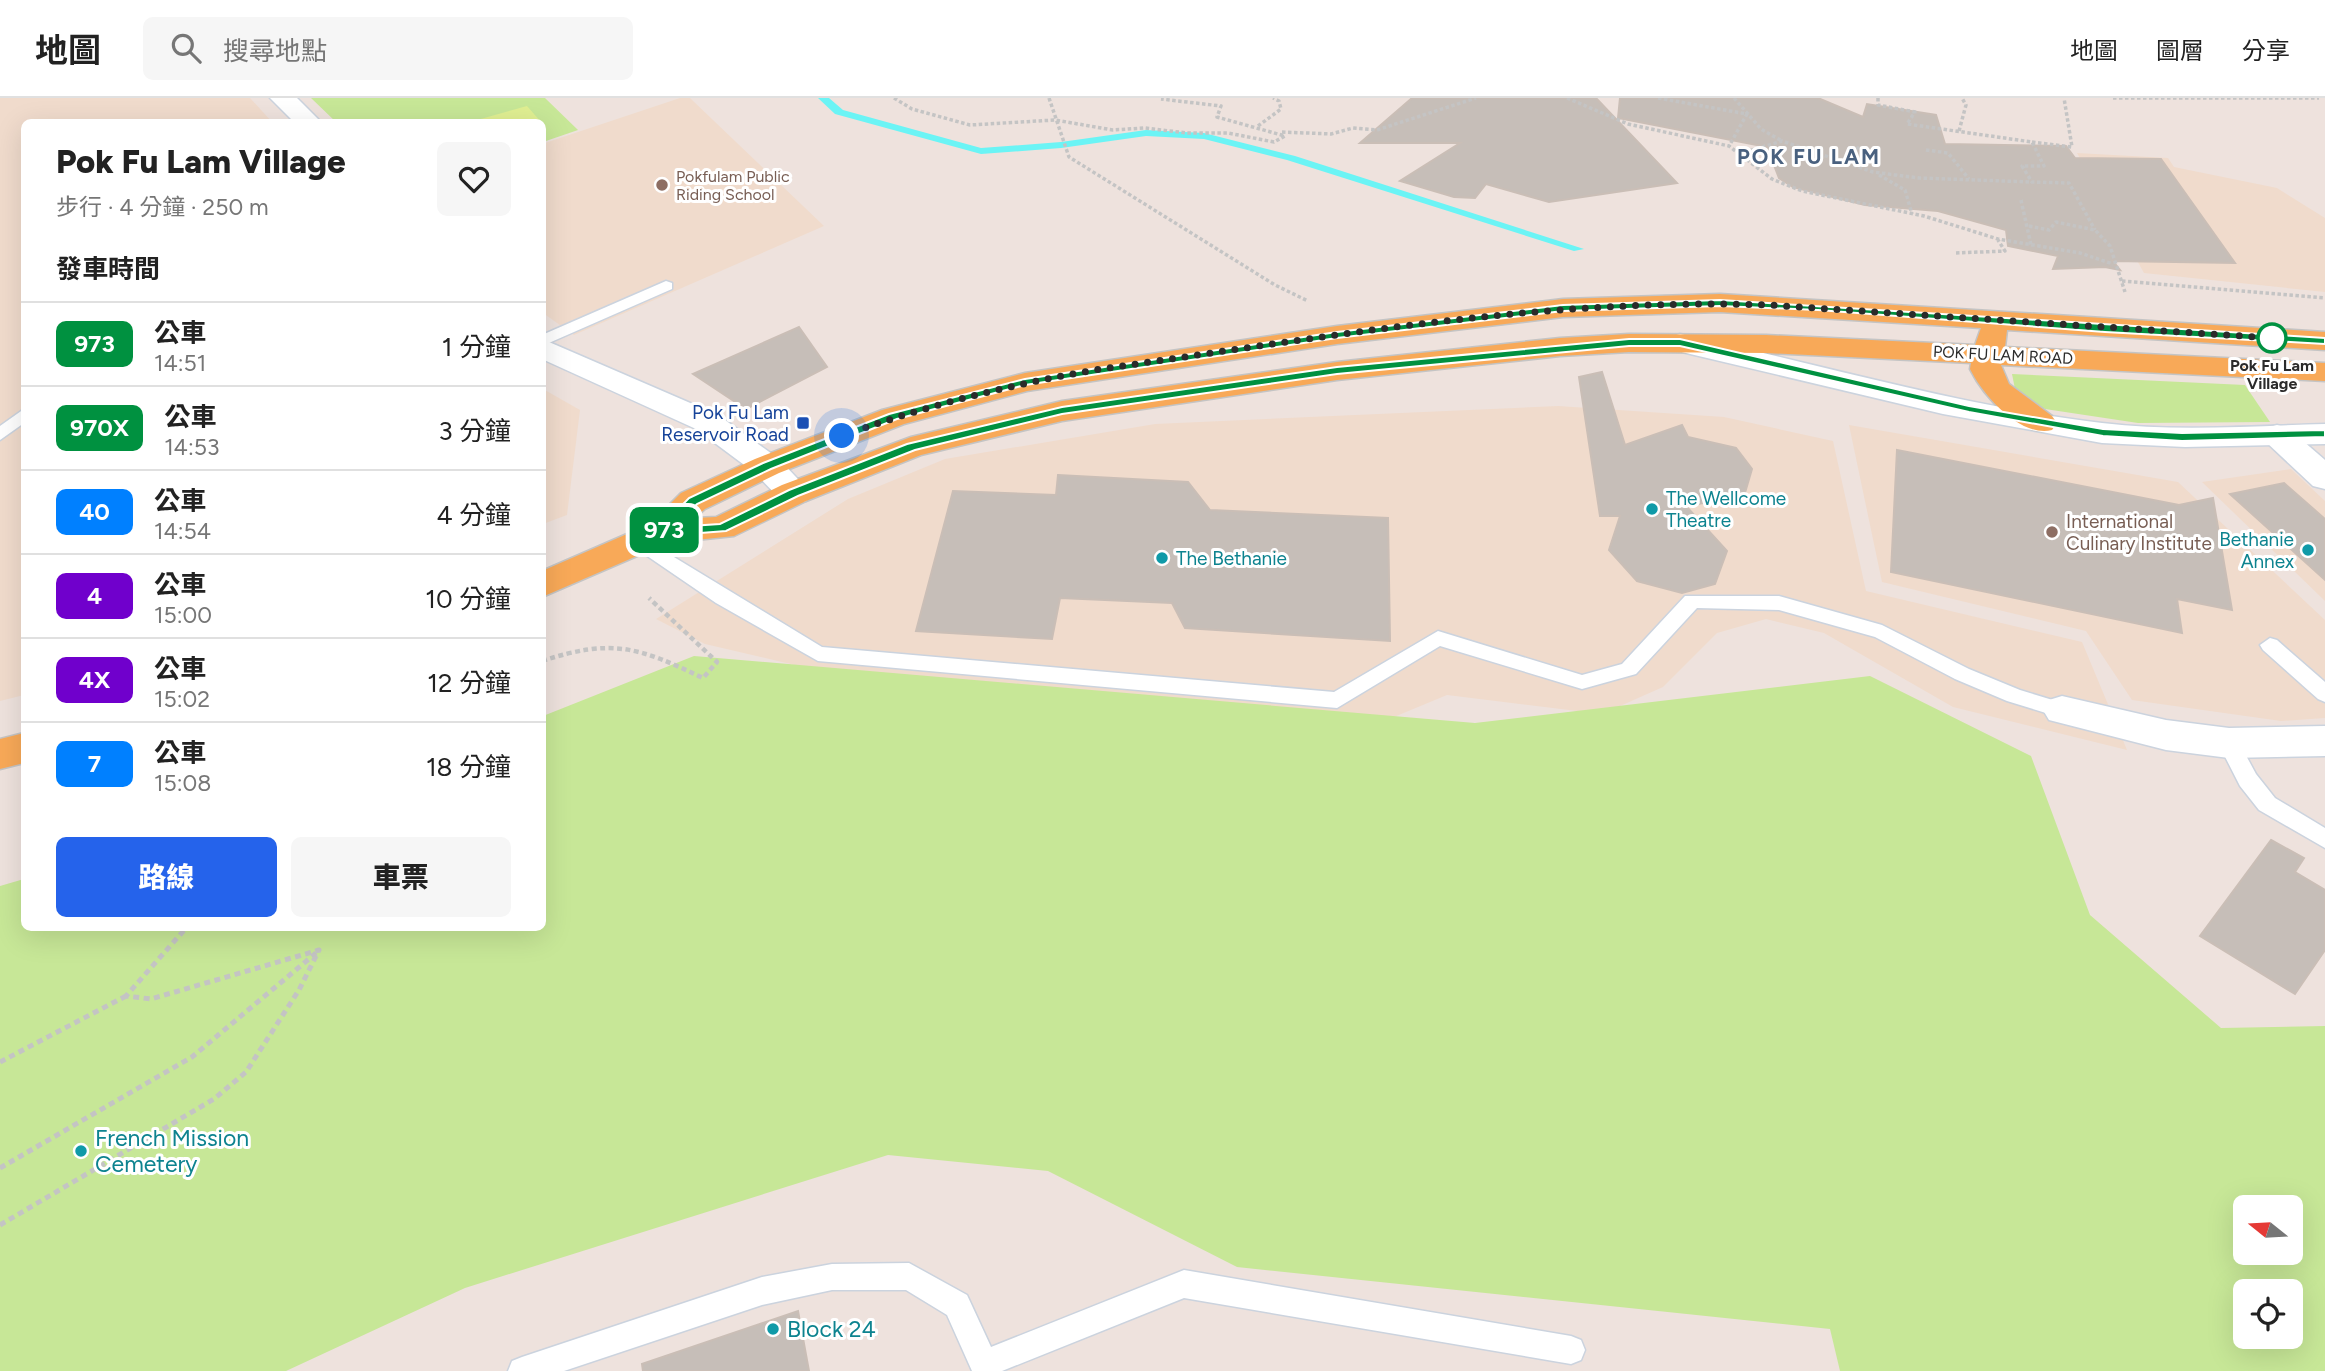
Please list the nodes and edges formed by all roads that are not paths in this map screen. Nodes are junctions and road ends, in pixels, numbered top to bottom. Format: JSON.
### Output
{"nodes":[{"id":1,"x":282,"y":98,"type":"edge"},
{"id":2,"x":305,"y":119,"type":"edge"},
{"id":3,"x":666,"y":286,"type":"dead end"},
{"id":4,"x":1999,"y":321,"type":"junction"},
{"id":5,"x":546,"y":339,"type":"edge"},
{"id":6,"x":2325,"y":341,"type":"edge"},
{"id":7,"x":1680,"y":343,"type":"junction"},
{"id":8,"x":546,"y":350,"type":"edge"},
{"id":9,"x":1986,"y":354,"type":"junction"},
{"id":10,"x":2325,"y":372,"type":"edge"},
{"id":11,"x":21,"y":417,"type":"edge"},
{"id":12,"x":2041,"y":423,"type":"junction"},
{"id":13,"x":2325,"y":434,"type":"edge"},
{"id":14,"x":0,"y":435,"type":"edge"},
{"id":15,"x":2277,"y":435,"type":"junction"},
{"id":16,"x":767,"y":466,"type":"junction"},
{"id":17,"x":2325,"y":478,"type":"edge"},
{"id":18,"x":794,"y":493,"type":"junction"},
{"id":19,"x":652,"y":538,"type":"junction"},
{"id":20,"x":546,"y":583,"type":"edge"},
{"id":21,"x":2270,"y":645,"type":"dead end"},
{"id":22,"x":2325,"y":694,"type":"edge"},
{"id":23,"x":2062,"y":710,"type":"joint"},
{"id":24,"x":2325,"y":741,"type":"edge"},
{"id":25,"x":2229,"y":743,"type":"junction"},
{"id":26,"x":21,"y":749,"type":"edge"},
{"id":27,"x":0,"y":754,"type":"edge"},
{"id":28,"x":2325,"y":839,"type":"edge"},
{"id":29,"x":1571,"y":1350,"type":"dead end"},
{"id":30,"x":985,"y":1368,"type":"edge"},
{"id":31,"x":522,"y":1371,"type":"edge"}],
"edges":[{"from":1,"to":2,"type":"street"},
{"from":3,"to":5,"type":"lane"},
{"from":4,"to":6,"type":"main road","name":"POK FU LAM ROAD"},
{"from":4,"to":9,"type":"main road"},
{"from":4,"to":16,"type":"main road","name":"POK FU LAM ROAD"},
{"from":7,"to":9,"type":"main road","name":"POK FU LAM ROAD"},
{"from":7,"to":12,"type":"street","name":"POK FU LAM ROAD"},
{"from":7,"to":18,"type":"main road","name":"POK FU LAM ROAD"},
{"from":8,"to":16,"type":"street"},
{"from":9,"to":10,"type":"main road","name":"POK FU LAM ROAD"},
{"from":9,"to":12,"type":"main road"},
{"from":11,"to":14,"type":"lane"},
{"from":12,"to":15,"type":"street","name":"POK FU LAM ROAD"},
{"from":13,"to":15,"type":"street","name":"POK FU LAM ROAD"},
{"from":15,"to":17,"type":"street"},
{"from":16,"to":18,"type":"street"},
{"from":16,"to":19,"type":"main road","name":"POK FU LAM ROAD"},
{"from":18,"to":19,"type":"main road","name":"POK FU LAM ROAD"},
{"from":19,"to":20,"type":"main road","name":"POK FU LAM ROAD"},
{"from":19,"to":23,"type":"lane"},
{"from":21,"to":22,"type":"lane"},
{"from":23,"to":25,"type":"street"},
{"from":24,"to":25,"type":"street"},
{"from":25,"to":28,"type":"lane"},
{"from":26,"to":27,"type":"main road"},
{"from":29,"to":30,"type":"lane"},
{"from":30,"to":31,"type":"lane"}]}
